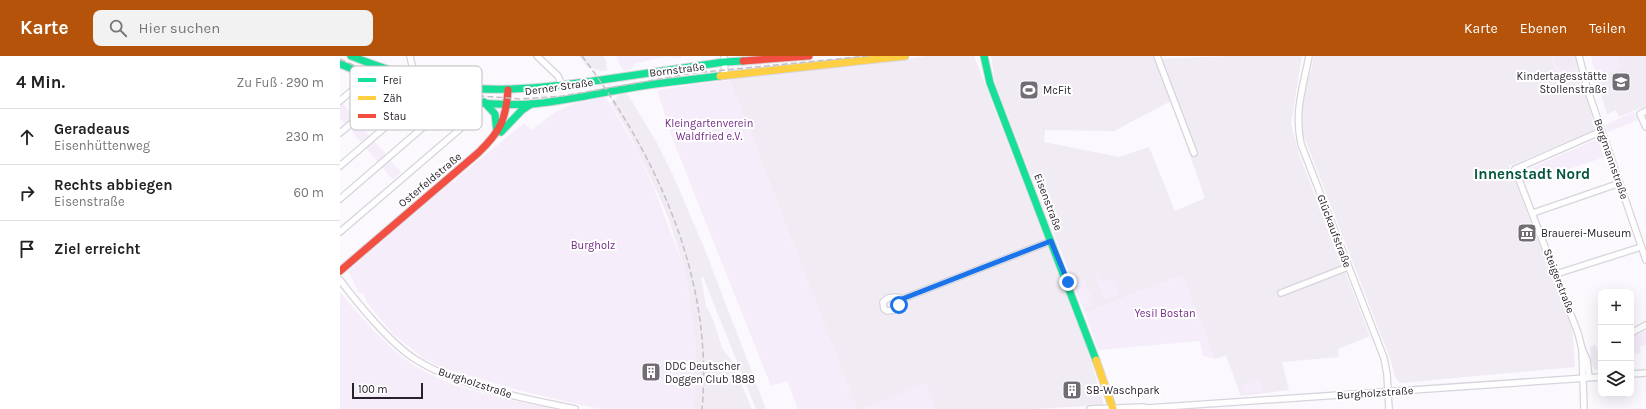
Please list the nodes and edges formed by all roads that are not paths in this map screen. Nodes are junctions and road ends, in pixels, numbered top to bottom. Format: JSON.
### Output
{"nodes":[{"id":1,"x":351,"y":56,"type":"edge"},
{"id":2,"x":410,"y":56,"type":"edge"},
{"id":3,"x":537,"y":56,"type":"edge"},
{"id":4,"x":809,"y":56,"type":"edge"},
{"id":5,"x":905,"y":56,"type":"edge"},
{"id":6,"x":984,"y":56,"type":"edge"},
{"id":7,"x":1157,"y":56,"type":"edge"},
{"id":8,"x":1308,"y":56,"type":"edge"},
{"id":9,"x":1579,"y":56,"type":"edge"},
{"id":10,"x":724,"y":59,"type":"edge"},
{"id":11,"x":340,"y":64,"type":"edge"},
{"id":12,"x":376,"y":66,"type":"edge"},
{"id":13,"x":412,"y":66,"type":"edge"},
{"id":14,"x":350,"y":68,"type":"edge"},
{"id":15,"x":725,"y":75,"type":"junction"},
{"id":16,"x":611,"y":78,"type":"joint"},
{"id":17,"x":562,"y":85,"type":"junction"},
{"id":18,"x":482,"y":88,"type":"edge"},
{"id":19,"x":618,"y":89,"type":"joint"},
{"id":20,"x":508,"y":90,"type":"junction"},
{"id":21,"x":350,"y":92,"type":"edge"},
{"id":22,"x":340,"y":101,"type":"edge"},
{"id":23,"x":484,"y":102,"type":"joint"},
{"id":24,"x":507,"y":104,"type":"junction"},
{"id":25,"x":531,"y":104,"type":"junction"},
{"id":26,"x":1643,"y":112,"type":"edge"},
{"id":27,"x":350,"y":125,"type":"edge"},
{"id":28,"x":1646,"y":127,"type":"edge"},
{"id":29,"x":382,"y":130,"type":"edge"},
{"id":30,"x":420,"y":130,"type":"edge"},
{"id":31,"x":459,"y":130,"type":"edge"},
{"id":32,"x":1602,"y":131,"type":"junction"},
{"id":33,"x":340,"y":133,"type":"edge"},
{"id":34,"x":498,"y":134,"type":"junction"},
{"id":35,"x":1194,"y":153,"type":"dead end"},
{"id":36,"x":340,"y":166,"type":"edge"},
{"id":37,"x":1620,"y":184,"type":"junction"},
{"id":38,"x":340,"y":199,"type":"edge"},
{"id":39,"x":1533,"y":212,"type":"junction"},
{"id":40,"x":340,"y":232,"type":"edge"},
{"id":41,"x":1051,"y":241,"type":"junction"},
{"id":42,"x":1643,"y":249,"type":"edge"},
{"id":43,"x":1646,"y":260,"type":"edge"},
{"id":44,"x":1348,"y":267,"type":"junction"},
{"id":45,"x":340,"y":271,"type":"edge"},
{"id":46,"x":1556,"y":274,"type":"junction"},
{"id":47,"x":340,"y":280,"type":"edge"},
{"id":48,"x":1281,"y":293,"type":"dead end"},
{"id":49,"x":902,"y":299,"type":"dead end"},
{"id":50,"x":1646,"y":325,"type":"edge"},
{"id":51,"x":1634,"y":331,"type":"edge"},
{"id":52,"x":1646,"y":373,"type":"edge"},
{"id":53,"x":1634,"y":374,"type":"edge"},
{"id":54,"x":1598,"y":377,"type":"edge"},
{"id":55,"x":1586,"y":378,"type":"junction"},
{"id":56,"x":1388,"y":392,"type":"junction"},
{"id":57,"x":574,"y":409,"type":"edge"},
{"id":58,"x":1090,"y":409,"type":"edge"},
{"id":59,"x":1110,"y":409,"type":"edge"},
{"id":60,"x":1147,"y":409,"type":"edge"},
{"id":61,"x":1389,"y":409,"type":"edge"},
{"id":62,"x":1584,"y":409,"type":"edge"}],
"edges":[{"from":1,"to":12,"type":"main road","name":"Derner Straße"},
{"from":2,"to":13,"type":"street"},
{"from":3,"to":17,"type":"street"},
{"from":4,"to":10,"type":"main road","name":"Bornstraße"},
{"from":5,"to":15,"type":"main road","name":"Bornstraße"},
{"from":6,"to":41,"type":"main road","name":"Eisenstraße"},
{"from":7,"to":35,"type":"street"},
{"from":8,"to":44,"type":"street","name":"Glückaufstraße"},
{"from":9,"to":32,"type":"street","name":"Bergmannstraße"},
{"from":10,"to":15,"type":"street"},
{"from":10,"to":16,"type":"main road","name":"Bornstraße"},
{"from":11,"to":14,"type":"main road","name":"Derner Straße"},
{"from":15,"to":19,"type":"main road","name":"Bornstraße"},
{"from":16,"to":17,"type":"main road","name":"Derner Straße"},
{"from":17,"to":20,"type":"main road","name":"Derner Straße"},
{"from":18,"to":20,"type":"main road","name":"Derner Straße"},
{"from":19,"to":25,"type":"main road","name":"Derner Straße"},
{"from":20,"to":24,"type":"main road","name":"Osterfeldstraße"},
{"from":21,"to":22,"type":"street"},
{"from":23,"to":24,"type":"main road","name":"Derner Straße"},
{"from":23,"to":34,"type":"main road"},
{"from":24,"to":25,"type":"main road","name":"Derner Straße"},
{"from":24,"to":34,"type":"main road","name":"Osterfeldstraße"},
{"from":25,"to":34,"type":"main road"},
{"from":26,"to":28,"type":"street"},
{"from":27,"to":33,"type":"street"},
{"from":29,"to":36,"type":"street"},
{"from":30,"to":38,"type":"street"},
{"from":31,"to":40,"type":"street"},
{"from":32,"to":37,"type":"street","name":"Bergmannstraße"},
{"from":32,"to":39,"type":"street","name":"Steigerstraße"},
{"from":34,"to":45,"type":"main road","name":"Osterfeldstraße"},
{"from":37,"to":39,"type":"street"},
{"from":37,"to":42,"type":"street","name":"Bergmannstraße"},
{"from":39,"to":46,"type":"street","name":"Steigerstraße"},
{"from":41,"to":49,"type":"street"},
{"from":41,"to":59,"type":"main road","name":"Eisenstraße"},
{"from":42,"to":43,"type":"street","name":"Bergmannstraße"},
{"from":42,"to":46,"type":"street"},
{"from":44,"to":48,"type":"street"},
{"from":44,"to":56,"type":"street","name":"Glückaufstraße"},
{"from":46,"to":55,"type":"street","name":"Steigerstraße"},
{"from":47,"to":57,"type":"street","name":"Burgholzstraße"},
{"from":50,"to":51,"type":"street"},
{"from":52,"to":53,"type":"street"},
{"from":54,"to":55,"type":"street","name":"Burgholzstraße"},
{"from":55,"to":56,"type":"street","name":"Burgholzstraße"},
{"from":55,"to":62,"type":"street","name":"Steigerstraße"},
{"from":56,"to":60,"type":"street","name":"Burgholzstraße"},
{"from":56,"to":61,"type":"street","name":"Glückaufstraße"},
{"from":58,"to":59,"type":"street","name":"Burgholzstraße"},
{"from":59,"to":60,"type":"street","name":"Burgholzstraße"}]}
